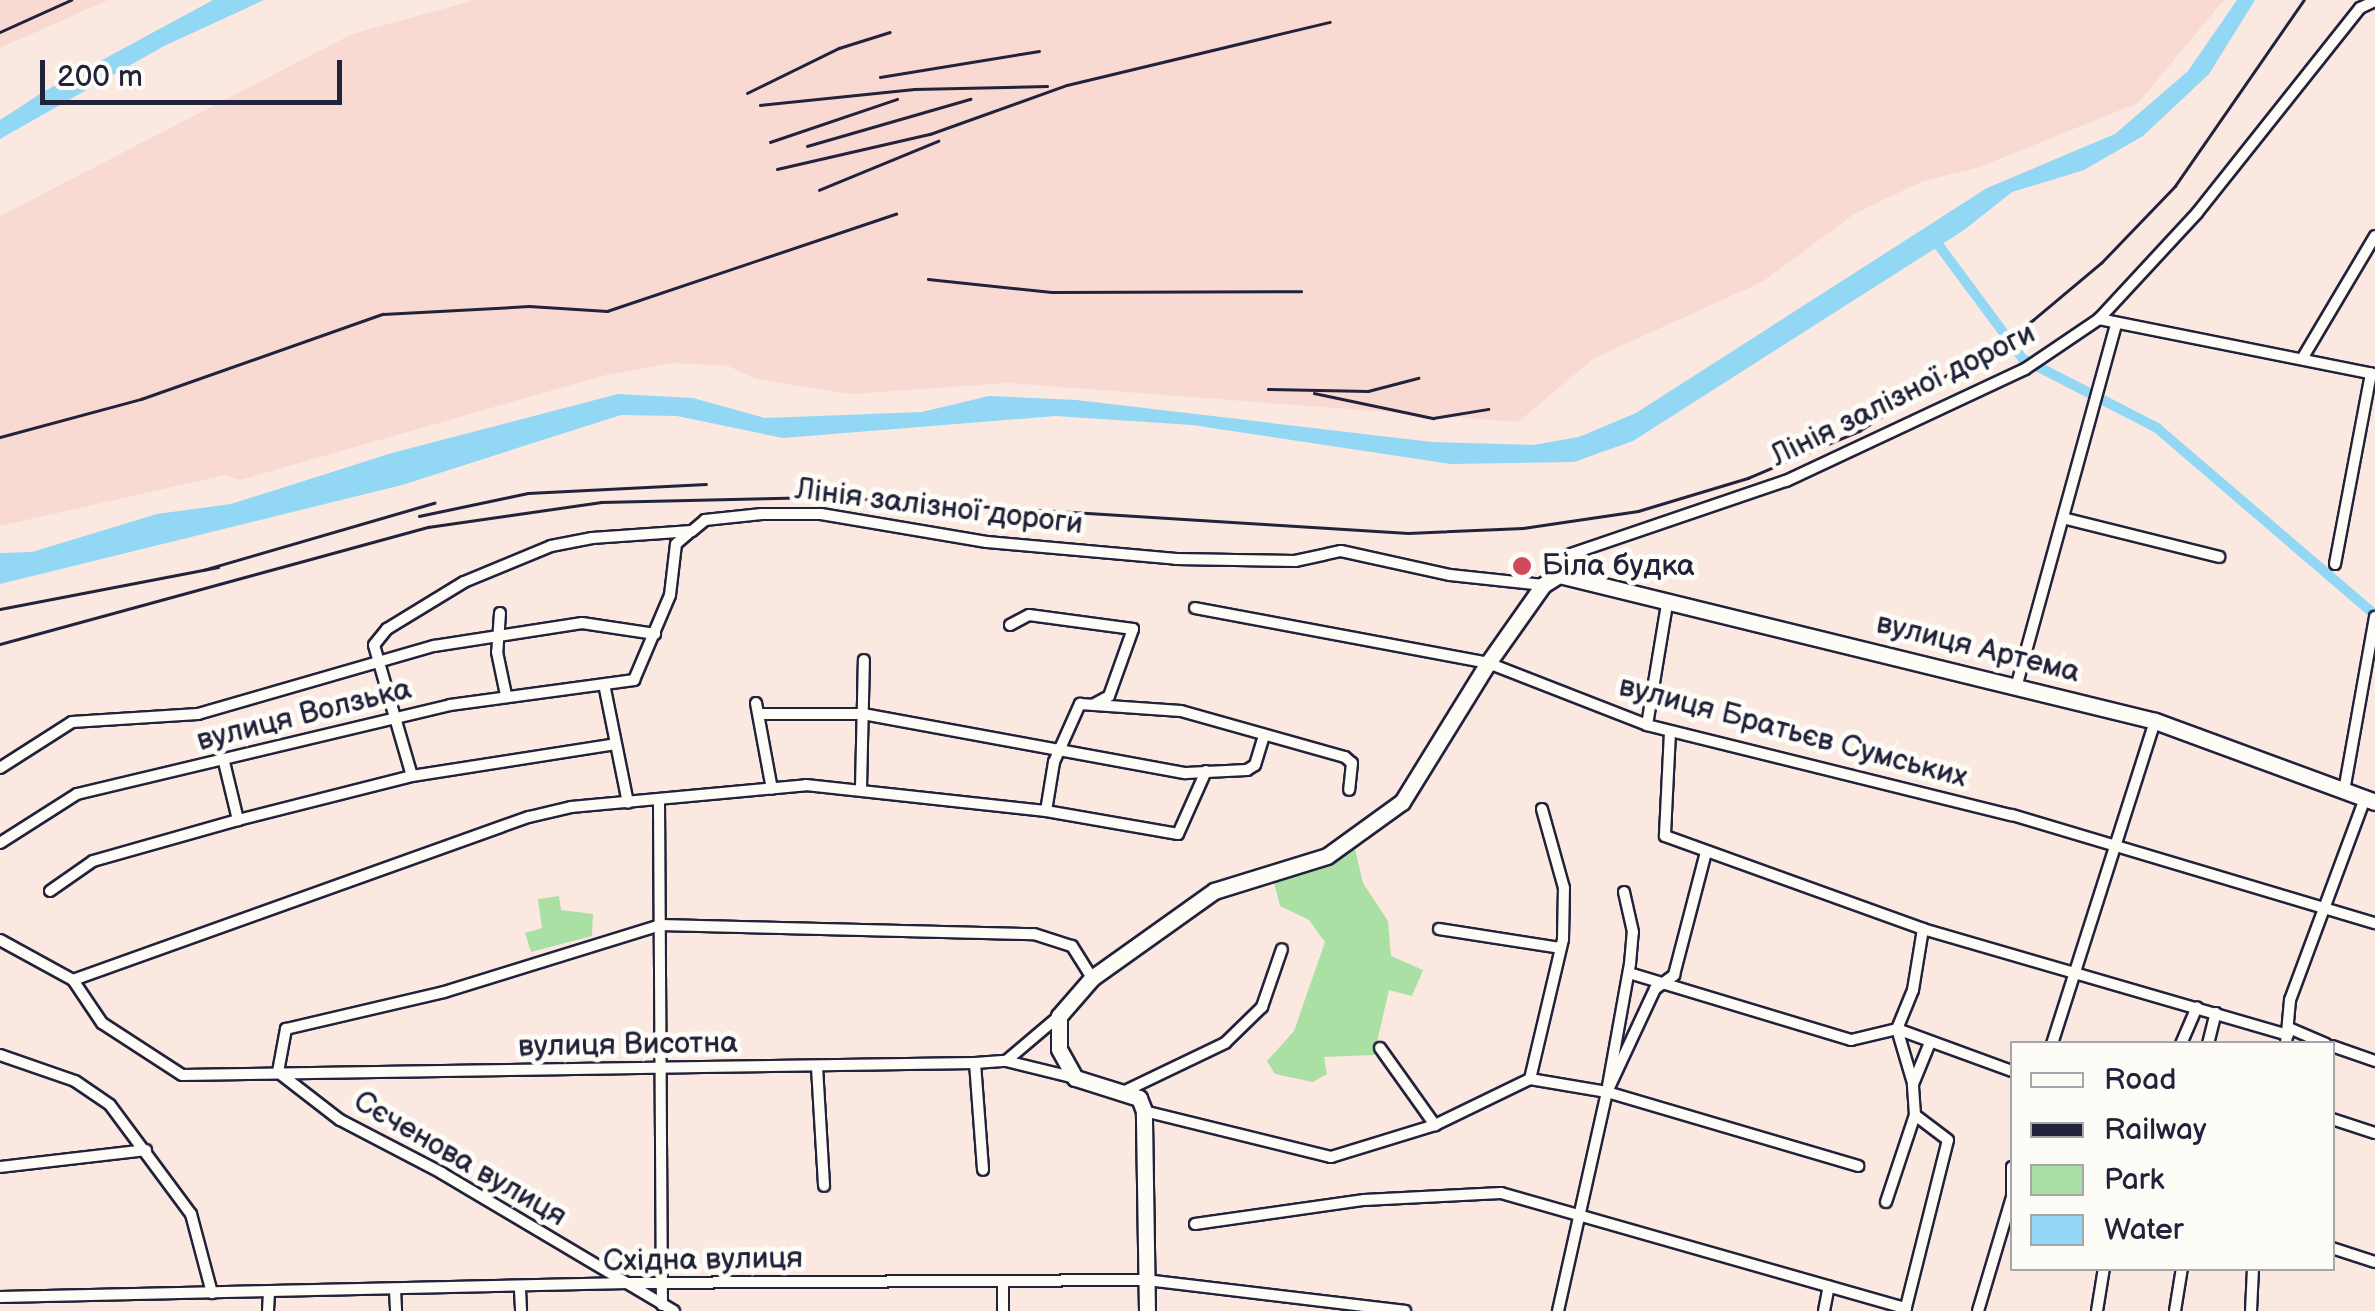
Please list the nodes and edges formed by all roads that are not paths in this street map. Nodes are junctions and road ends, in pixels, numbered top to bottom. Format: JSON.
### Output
{"nodes":[{"id":1,"x":2375,"y":1,"type":"edge"},
{"id":2,"x":2375,"y":236,"type":"edge"},
{"id":3,"x":2099,"y":319,"type":"junction"},
{"id":4,"x":2116,"y":326,"type":"junction"},
{"id":5,"x":2302,"y":359,"type":"junction"},
{"id":6,"x":2373,"y":373,"type":"edge"},
{"id":7,"x":2067,"y":519,"type":"junction"},
{"id":8,"x":692,"y":531,"type":"junction"},
{"id":9,"x":2220,"y":558,"type":"dead end"},
{"id":10,"x":2335,"y":564,"type":"dead end"},
{"id":11,"x":1559,"y":575,"type":"junction"},
{"id":12,"x":1543,"y":586,"type":"junction"},
{"id":13,"x":1668,"y":604,"type":"junction"},
{"id":14,"x":1196,"y":608,"type":"dead end"},
{"id":15,"x":500,"y":613,"type":"dead end"},
{"id":16,"x":2374,"y":623,"type":"edge"},
{"id":17,"x":1010,"y":625,"type":"dead end"},
{"id":18,"x":504,"y":634,"type":"junction"},
{"id":19,"x":655,"y":634,"type":"junction"},
{"id":20,"x":864,"y":660,"type":"dead end"},
{"id":21,"x":378,"y":662,"type":"junction"},
{"id":22,"x":1488,"y":663,"type":"junction"},
{"id":23,"x":2018,"y":684,"type":"junction"},
{"id":24,"x":605,"y":689,"type":"junction"},
{"id":25,"x":506,"y":695,"type":"junction"},
{"id":26,"x":1092,"y":706,"type":"junction"},
{"id":27,"x":863,"y":714,"type":"junction"},
{"id":28,"x":397,"y":716,"type":"junction"},
{"id":29,"x":2155,"y":722,"type":"junction"},
{"id":30,"x":1646,"y":725,"type":"junction"},
{"id":31,"x":1670,"y":732,"type":"junction"},
{"id":32,"x":1264,"y":734,"type":"junction"},
{"id":33,"x":616,"y":744,"type":"junction"},
{"id":34,"x":1062,"y":750,"type":"junction"},
{"id":35,"x":224,"y":762,"type":"junction"},
{"id":36,"x":0,"y":768,"type":"edge"},
{"id":37,"x":1206,"y":771,"type":"junction"},
{"id":38,"x":412,"y":776,"type":"junction"},
{"id":39,"x":861,"y":788,"type":"junction"},
{"id":40,"x":772,"y":790,"type":"junction"},
{"id":41,"x":1349,"y":790,"type":"dead end"},
{"id":42,"x":2344,"y":791,"type":"junction"},
{"id":43,"x":2370,"y":800,"type":"edge"},
{"id":44,"x":628,"y":802,"type":"junction"},
{"id":45,"x":659,"y":803,"type":"junction"},
{"id":46,"x":1542,"y":810,"type":"dead end"},
{"id":47,"x":1046,"y":811,"type":"junction"},
{"id":48,"x":238,"y":820,"type":"junction"},
{"id":49,"x":0,"y":843,"type":"edge"},
{"id":50,"x":2117,"y":845,"type":"junction"},
{"id":51,"x":1705,"y":856,"type":"junction"},
{"id":52,"x":50,"y":891,"type":"dead end"},
{"id":53,"x":1624,"y":892,"type":"dead end"},
{"id":54,"x":2324,"y":909,"type":"junction"},
{"id":55,"x":2375,"y":922,"type":"edge"},
{"id":56,"x":660,"y":925,"type":"junction"},
{"id":57,"x":1439,"y":929,"type":"dead end"},
{"id":58,"x":1923,"y":929,"type":"junction"},
{"id":59,"x":0,"y":940,"type":"edge"},
{"id":60,"x":1560,"y":948,"type":"junction"},
{"id":61,"x":1282,"y":949,"type":"dead end"},
{"id":62,"x":2076,"y":969,"type":"junction"},
{"id":63,"x":1628,"y":973,"type":"junction"},
{"id":64,"x":1092,"y":978,"type":"junction"},
{"id":65,"x":73,"y":980,"type":"junction"},
{"id":66,"x":1670,"y":982,"type":"junction"},
{"id":67,"x":2196,"y":1007,"type":"junction"},
{"id":68,"x":2216,"y":1013,"type":"junction"},
{"id":69,"x":1059,"y":1016,"type":"junction"},
{"id":70,"x":1896,"y":1029,"type":"junction"},
{"id":71,"x":2288,"y":1036,"type":"edge"},
{"id":72,"x":2053,"y":1041,"type":"edge"},
{"id":73,"x":2182,"y":1041,"type":"edge"},
{"id":74,"x":2209,"y":1041,"type":"edge"},
{"id":75,"x":1929,"y":1044,"type":"junction"},
{"id":76,"x":2335,"y":1047,"type":"edge"},
{"id":77,"x":1380,"y":1048,"type":"dead end"},
{"id":78,"x":0,"y":1055,"type":"edge"},
{"id":79,"x":1006,"y":1060,"type":"junction"},
{"id":80,"x":2375,"y":1060,"type":"edge"},
{"id":81,"x":976,"y":1063,"type":"junction"},
{"id":82,"x":817,"y":1067,"type":"junction"},
{"id":83,"x":2010,"y":1070,"type":"edge"},
{"id":84,"x":278,"y":1072,"type":"junction"},
{"id":85,"x":661,"y":1072,"type":"junction"},
{"id":86,"x":1074,"y":1078,"type":"junction"},
{"id":87,"x":1530,"y":1078,"type":"junction"},
{"id":88,"x":1913,"y":1084,"type":"junction"},
{"id":89,"x":1124,"y":1091,"type":"junction"},
{"id":90,"x":1608,"y":1092,"type":"junction"},
{"id":91,"x":1144,"y":1111,"type":"junction"},
{"id":92,"x":1916,"y":1115,"type":"junction"},
{"id":93,"x":2335,"y":1121,"type":"edge"},
{"id":94,"x":1435,"y":1125,"type":"junction"},
{"id":95,"x":2375,"y":1133,"type":"edge"},
{"id":96,"x":146,"y":1150,"type":"junction"},
{"id":97,"x":0,"y":1166,"type":"edge"},
{"id":98,"x":1858,"y":1166,"type":"dead end"},
{"id":99,"x":983,"y":1170,"type":"dead end"},
{"id":100,"x":824,"y":1186,"type":"dead end"},
{"id":101,"x":1886,"y":1202,"type":"dead end"},
{"id":102,"x":2010,"y":1205,"type":"edge"},
{"id":103,"x":1578,"y":1214,"type":"junction"},
{"id":104,"x":1195,"y":1224,"type":"dead end"},
{"id":105,"x":2335,"y":1249,"type":"edge"},
{"id":106,"x":2375,"y":1262,"type":"edge"},
{"id":107,"x":2104,"y":1271,"type":"edge"},
{"id":108,"x":2182,"y":1271,"type":"edge"},
{"id":109,"x":2254,"y":1271,"type":"edge"},
{"id":110,"x":1146,"y":1280,"type":"junction"},
{"id":111,"x":1003,"y":1281,"type":"junction"},
{"id":112,"x":622,"y":1283,"type":"junction"},
{"id":113,"x":662,"y":1283,"type":"junction"},
{"id":114,"x":1830,"y":1286,"type":"junction"},
{"id":115,"x":395,"y":1290,"type":"junction"},
{"id":116,"x":520,"y":1290,"type":"junction"},
{"id":117,"x":270,"y":1292,"type":"junction"},
{"id":118,"x":212,"y":1293,"type":"junction"},
{"id":119,"x":0,"y":1296,"type":"edge"},
{"id":120,"x":84,"y":1296,"type":"junction"},
{"id":121,"x":662,"y":1307,"type":"edge"},
{"id":122,"x":1906,"y":1310,"type":"edge"},
{"id":123,"x":85,"y":1311,"type":"edge"},
{"id":124,"x":268,"y":1311,"type":"edge"},
{"id":125,"x":396,"y":1311,"type":"edge"},
{"id":126,"x":521,"y":1311,"type":"edge"},
{"id":127,"x":674,"y":1311,"type":"edge"},
{"id":128,"x":1004,"y":1311,"type":"edge"},
{"id":129,"x":1147,"y":1311,"type":"edge"},
{"id":130,"x":1405,"y":1311,"type":"edge"},
{"id":131,"x":1558,"y":1311,"type":"edge"},
{"id":132,"x":1824,"y":1311,"type":"edge"},
{"id":133,"x":1978,"y":1311,"type":"edge"},
{"id":134,"x":2097,"y":1311,"type":"edge"},
{"id":135,"x":2175,"y":1311,"type":"edge"},
{"id":136,"x":2251,"y":1311,"type":"edge"}],
"edges":[{"from":1,"to":3,"type":"street","name":"Лінія залізної дороги"},
{"from":2,"to":5,"type":"street"},
{"from":3,"to":4,"type":"street"},
{"from":3,"to":11,"type":"street","name":"Лінія залізної дороги"},
{"from":4,"to":5,"type":"street"},
{"from":4,"to":7,"type":"street"},
{"from":5,"to":6,"type":"street"},
{"from":6,"to":10,"type":"street"},
{"from":7,"to":9,"type":"street"},
{"from":7,"to":23,"type":"street"},
{"from":8,"to":12,"type":"street","name":"Лінія залізної дороги"},
{"from":8,"to":19,"type":"street"},
{"from":8,"to":21,"type":"street","name":"Лінія залізної дороги"},
{"from":11,"to":12,"type":"street"},
{"from":11,"to":13,"type":"street","name":"вулиця Артема"},
{"from":12,"to":22,"type":"street"},
{"from":13,"to":23,"type":"street","name":"вулиця Артема"},
{"from":13,"to":30,"type":"street"},
{"from":14,"to":22,"type":"street","name":"вулиця Братьєв Сумських"},
{"from":15,"to":18,"type":"street"},
{"from":16,"to":42,"type":"street"},
{"from":17,"to":26,"type":"street"},
{"from":18,"to":19,"type":"street"},
{"from":18,"to":21,"type":"street"},
{"from":18,"to":25,"type":"street"},
{"from":19,"to":24,"type":"street","name":"вулиця Волзька"},
{"from":20,"to":27,"type":"street"},
{"from":21,"to":28,"type":"street"},
{"from":21,"to":36,"type":"street"},
{"from":22,"to":30,"type":"street","name":"вулиця Братьєв Сумських"},
{"from":22,"to":64,"type":"street"},
{"from":23,"to":29,"type":"street","name":"вулиця Артема"},
{"from":24,"to":25,"type":"street","name":"вулиця Волзька"},
{"from":24,"to":33,"type":"street"},
{"from":25,"to":28,"type":"street","name":"вулиця Волзька"},
{"from":26,"to":32,"type":"street"},
{"from":26,"to":34,"type":"street"},
{"from":27,"to":34,"type":"street"},
{"from":27,"to":39,"type":"street"},
{"from":27,"to":40,"type":"street"},
{"from":28,"to":35,"type":"street","name":"вулиця Волзька"},
{"from":28,"to":38,"type":"street"},
{"from":29,"to":42,"type":"street","name":"вулиця Артема"},
{"from":29,"to":50,"type":"street"},
{"from":30,"to":31,"type":"street","name":"вулиця Братьєв Сумських"},
{"from":31,"to":50,"type":"street","name":"вулиця Братьєв Сумських"},
{"from":31,"to":51,"type":"street"},
{"from":32,"to":37,"type":"street"},
{"from":32,"to":41,"type":"street"},
{"from":33,"to":38,"type":"street"},
{"from":33,"to":44,"type":"street"},
{"from":34,"to":37,"type":"street"},
{"from":34,"to":47,"type":"street"},
{"from":35,"to":48,"type":"street"},
{"from":35,"to":49,"type":"street","name":"вулиця Волзька"},
{"from":37,"to":47,"type":"street"},
{"from":38,"to":48,"type":"street"},
{"from":39,"to":40,"type":"street"},
{"from":39,"to":47,"type":"street"},
{"from":40,"to":45,"type":"street"},
{"from":42,"to":43,"type":"street","name":"вулиця Артема"},
{"from":43,"to":54,"type":"street"},
{"from":44,"to":45,"type":"street"},
{"from":44,"to":65,"type":"street"},
{"from":45,"to":56,"type":"street"},
{"from":46,"to":60,"type":"street"},
{"from":48,"to":52,"type":"street"},
{"from":50,"to":54,"type":"street","name":"вулиця Братьєв Сумських"},
{"from":50,"to":62,"type":"street"},
{"from":51,"to":58,"type":"street"},
{"from":51,"to":66,"type":"street"},
{"from":53,"to":63,"type":"street"},
{"from":54,"to":55,"type":"street","name":"вулиця Братьєв Сумських"},
{"from":54,"to":71,"type":"street"},
{"from":56,"to":64,"type":"street"},
{"from":56,"to":84,"type":"street"},
{"from":56,"to":85,"type":"street"},
{"from":57,"to":60,"type":"street"},
{"from":58,"to":62,"type":"street"},
{"from":58,"to":70,"type":"street"},
{"from":59,"to":65,"type":"street"},
{"from":60,"to":87,"type":"street"},
{"from":61,"to":89,"type":"street"},
{"from":62,"to":67,"type":"street"},
{"from":62,"to":72,"type":"street"},
{"from":63,"to":66,"type":"street"},
{"from":63,"to":90,"type":"street"},
{"from":64,"to":69,"type":"street"},
{"from":65,"to":84,"type":"street","name":"вулиця Висотна"},
{"from":66,"to":70,"type":"street"},
{"from":66,"to":90,"type":"street"},
{"from":67,"to":68,"type":"street"},
{"from":67,"to":73,"type":"street"},
{"from":68,"to":71,"type":"street"},
{"from":68,"to":74,"type":"street"},
{"from":69,"to":79,"type":"street"},
{"from":69,"to":86,"type":"street"},
{"from":70,"to":75,"type":"street"},
{"from":70,"to":88,"type":"street"},
{"from":75,"to":83,"type":"street"},
{"from":75,"to":88,"type":"street"},
{"from":76,"to":80,"type":"street"},
{"from":77,"to":94,"type":"street"},
{"from":78,"to":96,"type":"street"},
{"from":79,"to":81,"type":"street","name":"вулиця Висотна"},
{"from":79,"to":86,"type":"street"},
{"from":81,"to":82,"type":"street","name":"вулиця Висотна"},
{"from":81,"to":99,"type":"street"},
{"from":82,"to":85,"type":"street","name":"вулиця Висотна"},
{"from":82,"to":100,"type":"street"},
{"from":84,"to":85,"type":"street","name":"вулиця Висотна"},
{"from":84,"to":112,"type":"street","name":"Сєченова вулиця"},
{"from":85,"to":113,"type":"street"},
{"from":86,"to":89,"type":"street"},
{"from":87,"to":90,"type":"street"},
{"from":87,"to":94,"type":"street"},
{"from":88,"to":92,"type":"street"},
{"from":89,"to":91,"type":"street"},
{"from":90,"to":98,"type":"street"},
{"from":90,"to":103,"type":"street"},
{"from":91,"to":94,"type":"street"},
{"from":91,"to":110,"type":"street"},
{"from":92,"to":101,"type":"street"},
{"from":92,"to":122,"type":"street"},
{"from":93,"to":95,"type":"street"},
{"from":96,"to":97,"type":"street"},
{"from":96,"to":118,"type":"street"},
{"from":102,"to":133,"type":"street"},
{"from":103,"to":104,"type":"street"},
{"from":103,"to":114,"type":"street"},
{"from":103,"to":131,"type":"street"},
{"from":105,"to":106,"type":"street"},
{"from":107,"to":134,"type":"street"},
{"from":108,"to":135,"type":"street"},
{"from":109,"to":136,"type":"street"},
{"from":110,"to":111,"type":"street","name":"Східна вулиця"},
{"from":110,"to":129,"type":"street"},
{"from":110,"to":130,"type":"street","name":"Східна вулиця"},
{"from":111,"to":113,"type":"street","name":"Східна вулиця"},
{"from":111,"to":128,"type":"street"},
{"from":112,"to":113,"type":"street","name":"Східна вулиця"},
{"from":112,"to":116,"type":"street","name":"Східна вулиця"},
{"from":112,"to":121,"type":"street","name":"Сєченова вулиця"},
{"from":113,"to":121,"type":"street"},
{"from":114,"to":122,"type":"street"},
{"from":114,"to":132,"type":"street"},
{"from":115,"to":116,"type":"street","name":"Східна вулиця"},
{"from":115,"to":117,"type":"street","name":"Східна вулиця"},
{"from":115,"to":125,"type":"street"},
{"from":116,"to":126,"type":"street"},
{"from":117,"to":118,"type":"street","name":"Східна вулиця"},
{"from":117,"to":124,"type":"street"},
{"from":118,"to":120,"type":"street","name":"Східна вулиця"},
{"from":119,"to":120,"type":"street","name":"Східна вулиця"},
{"from":120,"to":123,"type":"street"},
{"from":121,"to":127,"type":"street","name":"Сєченова вулиця"}]}
